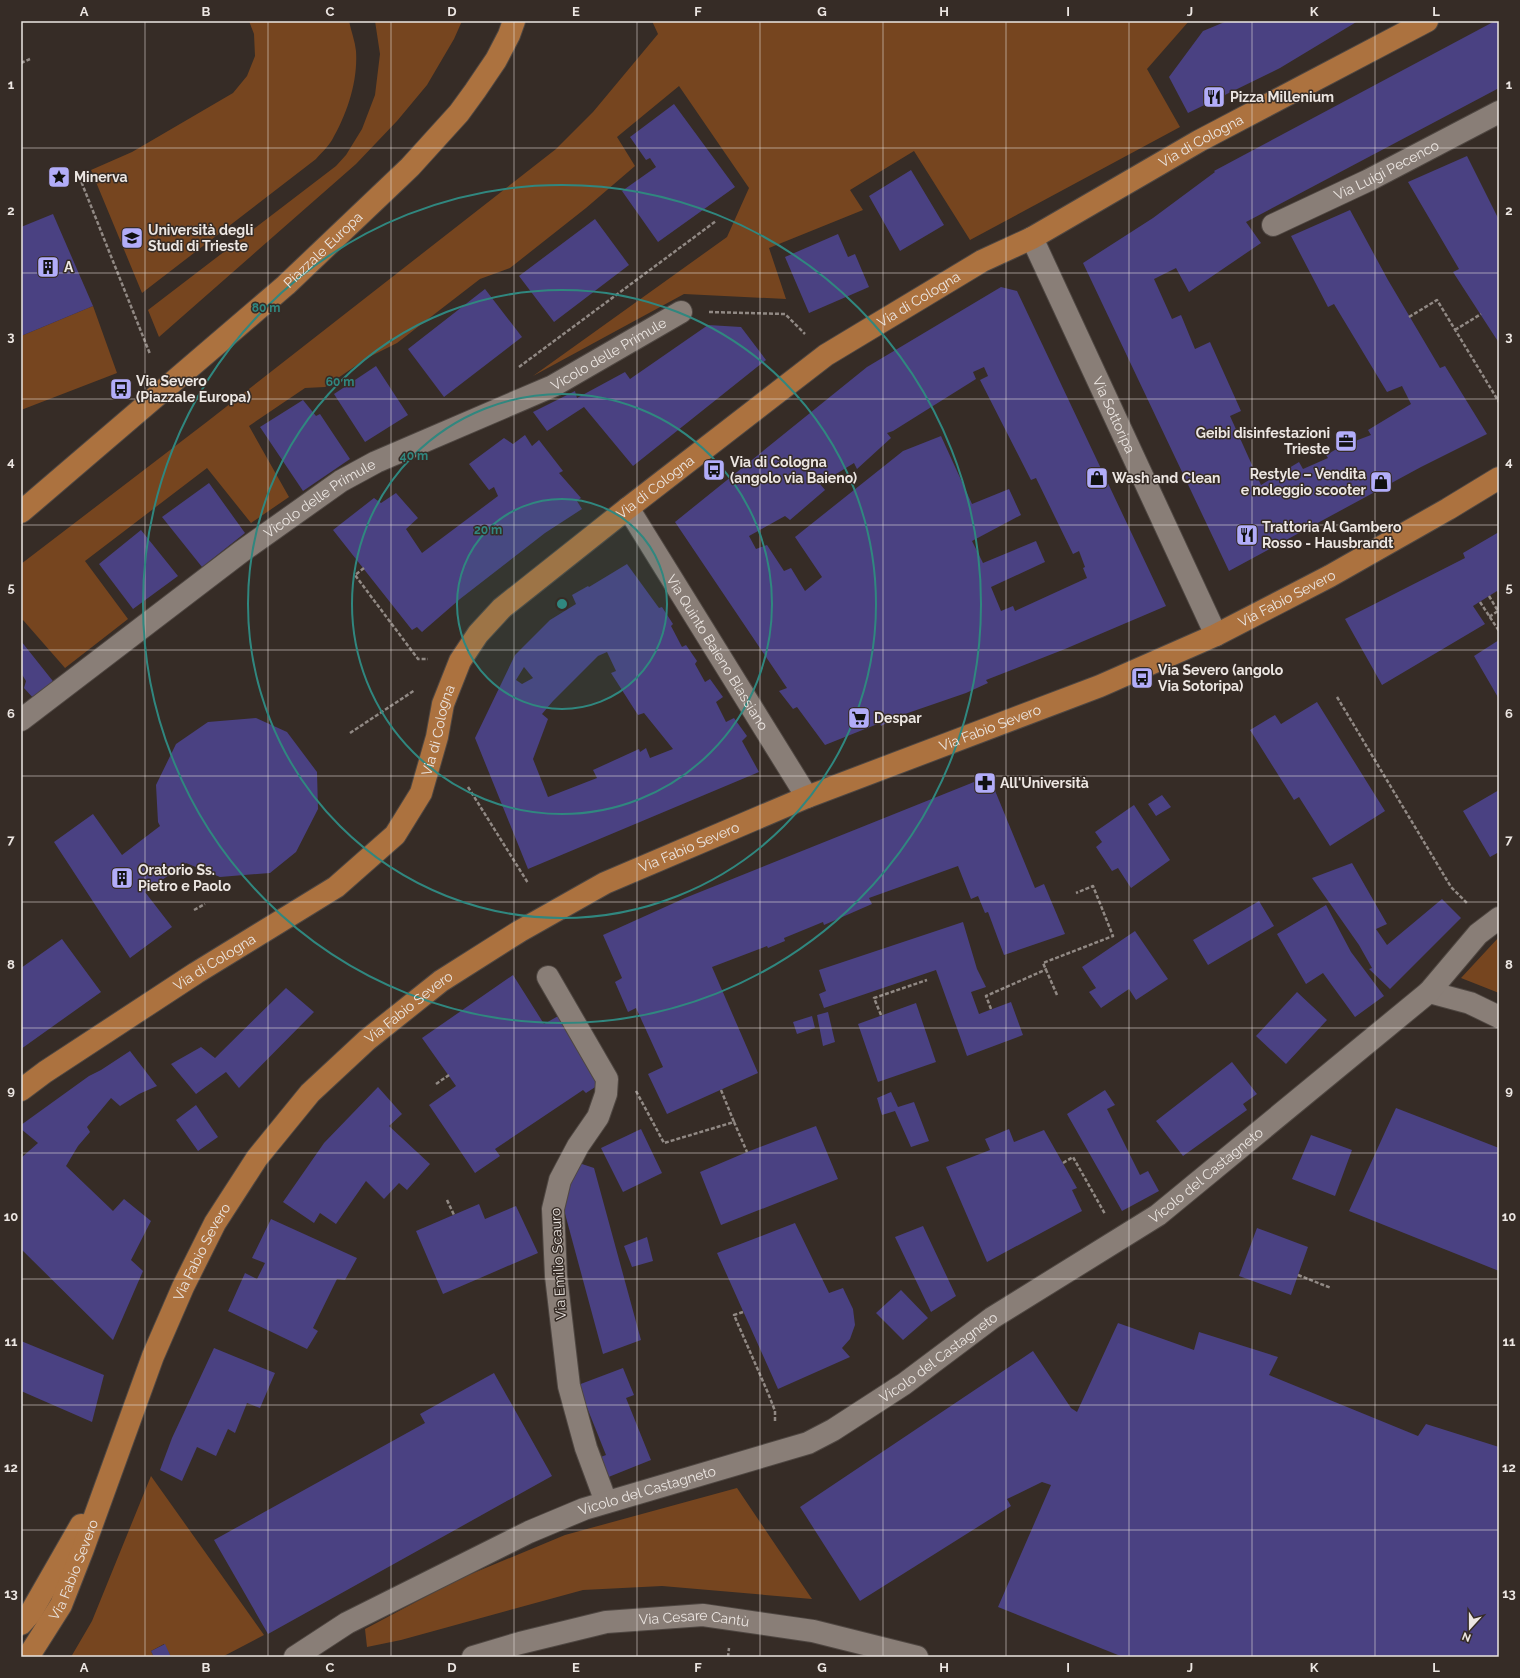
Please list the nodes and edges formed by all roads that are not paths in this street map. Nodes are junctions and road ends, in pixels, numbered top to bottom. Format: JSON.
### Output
{"nodes":[{"id":1,"x":514,"y":21,"type":"edge"},
{"id":2,"x":1427,"y":21,"type":"edge"},
{"id":3,"x":1499,"y":112,"type":"edge"},
{"id":4,"x":1273,"y":226,"type":"dead end"},
{"id":5,"x":1032,"y":238,"type":"junction"},
{"id":6,"x":680,"y":312,"type":"road end"},
{"id":7,"x":1499,"y":478,"type":"edge"},
{"id":8,"x":628,"y":508,"type":"junction"},
{"id":9,"x":21,"y":512,"type":"edge"},
{"id":10,"x":1216,"y":635,"type":"junction"},
{"id":11,"x":21,"y":720,"type":"edge"},
{"id":12,"x":807,"y":797,"type":"junction"},
{"id":13,"x":1494,"y":922,"type":"edge"},
{"id":14,"x":548,"y":977,"type":"dead end"},
{"id":15,"x":1429,"y":992,"type":"junction"},
{"id":16,"x":1499,"y":1017,"type":"edge"},
{"id":17,"x":21,"y":1090,"type":"edge"},
{"id":18,"x":108,"y":1477,"type":"junction"},
{"id":19,"x":606,"y":1502,"type":"junction"},
{"id":20,"x":21,"y":1624,"type":"edge"},
{"id":21,"x":28,"y":1657,"type":"edge"},
{"id":22,"x":295,"y":1657,"type":"edge"},
{"id":23,"x":473,"y":1657,"type":"edge"},
{"id":24,"x":917,"y":1657,"type":"edge"}],
"edges":[{"from":1,"to":9,"type":"main road","name":"Piazzale Europa"},
{"from":2,"to":5,"type":"main road","name":"Via di Cologna"},
{"from":3,"to":4,"type":"street","name":"Via Luigi Pecenco"},
{"from":5,"to":8,"type":"main road","name":"Via di Cologna"},
{"from":5,"to":10,"type":"street","name":"Via Sottoripa"},
{"from":6,"to":11,"type":"street","name":"Vicolo delle Primule"},
{"from":7,"to":10,"type":"main road","name":"Via Fabio Severo"},
{"from":8,"to":12,"type":"street","name":"Via Quinto Baieno Blassiano"},
{"from":8,"to":17,"type":"main road","name":"Via di Cologna"},
{"from":10,"to":12,"type":"main road","name":"Via Fabio Severo"},
{"from":12,"to":18,"type":"main road","name":"Via Fabio Severo"},
{"from":13,"to":15,"type":"street","name":"Vicolo del Castagneto"},
{"from":14,"to":19,"type":"street","name":"Via Emilio Scauro"},
{"from":15,"to":16,"type":"street"},
{"from":15,"to":19,"type":"street","name":"Vicolo del Castagneto"},
{"from":18,"to":20,"type":"main road","name":"Via Fabio Severo"},
{"from":18,"to":21,"type":"main road","name":"Via Fabio Severo"},
{"from":19,"to":22,"type":"street","name":"Vicolo del Castagneto"},
{"from":23,"to":24,"type":"street","name":"Via Cesare Cantù"}]}
